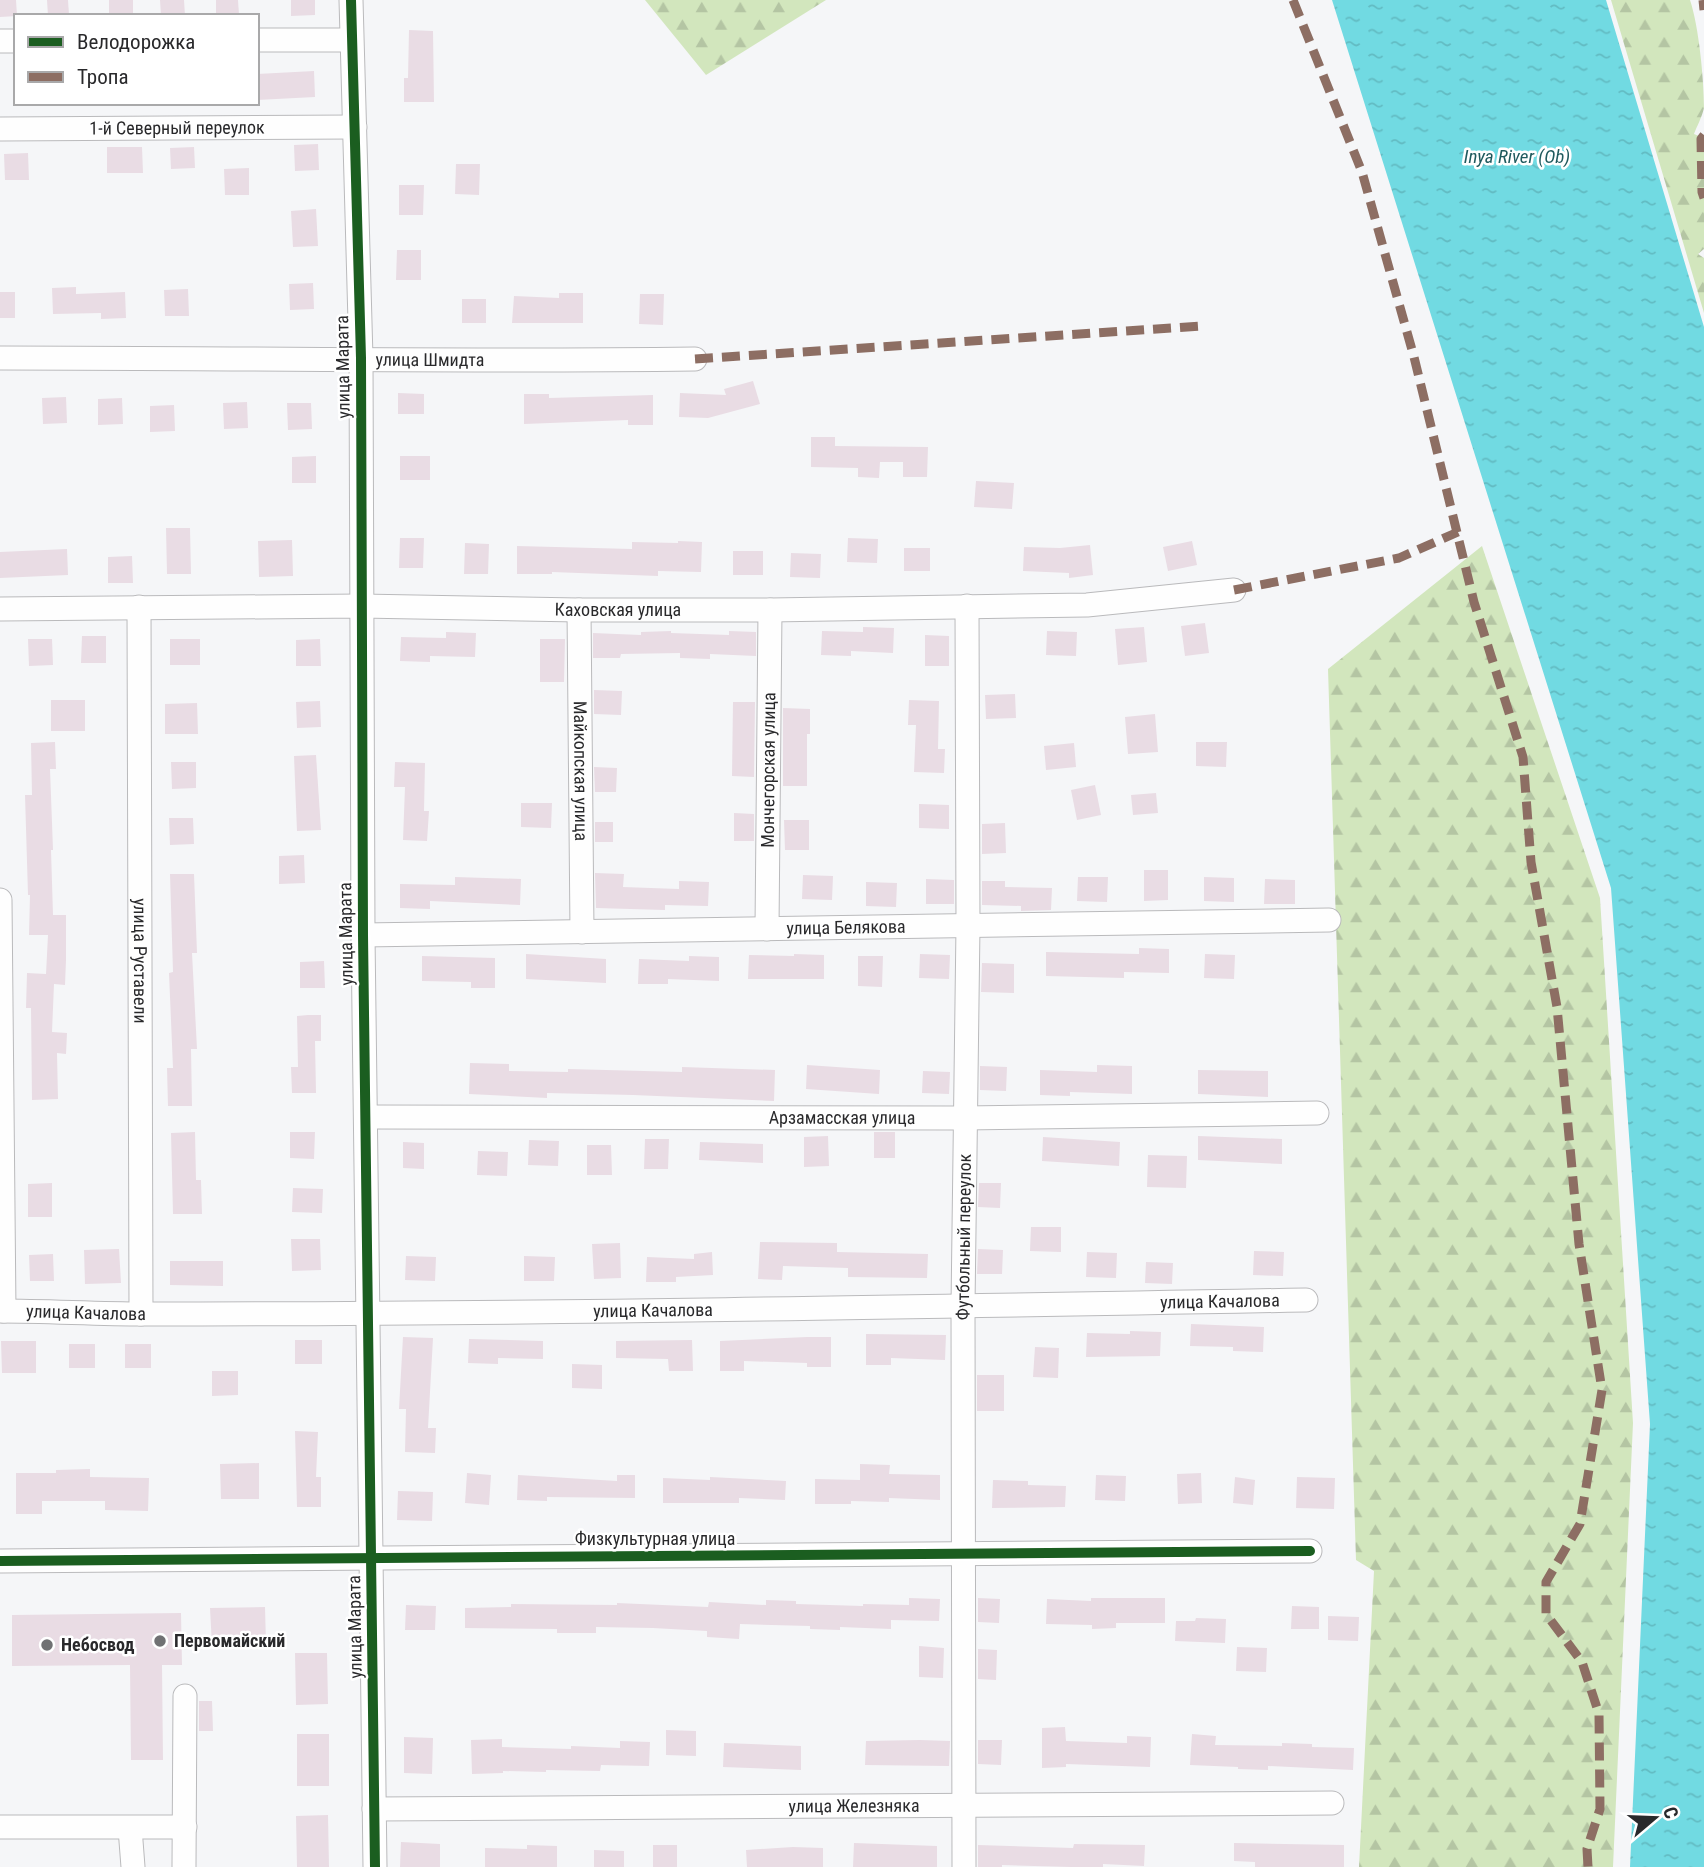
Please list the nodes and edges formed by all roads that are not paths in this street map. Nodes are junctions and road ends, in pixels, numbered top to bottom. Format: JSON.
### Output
{"nodes":[{"id":1,"x":351,"y":0,"type":"edge"},
{"id":2,"x":259,"y":40,"type":"edge"},
{"id":3,"x":351,"y":40,"type":"junction"},
{"id":4,"x":355,"y":127,"type":"junction"},
{"id":5,"x":0,"y":129,"type":"edge"},
{"id":6,"x":0,"y":358,"type":"edge"},
{"id":7,"x":361,"y":358,"type":"junction"},
{"id":8,"x":695,"y":359,"type":"dead end"},
{"id":9,"x":1234,"y":590,"type":"dead end"},
{"id":10,"x":361,"y":606,"type":"junction"},
{"id":11,"x":967,"y":606,"type":"junction"},
{"id":12,"x":139,"y":607,"type":"junction"},
{"id":13,"x":0,"y":609,"type":"edge"},
{"id":14,"x":579,"y":610,"type":"junction"},
{"id":15,"x":770,"y":610,"type":"junction"},
{"id":16,"x":0,"y":900,"type":"edge"},
{"id":17,"x":1329,"y":920,"type":"dead end"},
{"id":18,"x":968,"y":926,"type":"junction"},
{"id":19,"x":767,"y":929,"type":"junction"},
{"id":20,"x":582,"y":932,"type":"junction"},
{"id":21,"x":363,"y":935,"type":"junction"},
{"id":22,"x":1317,"y":1113,"type":"dead end"},
{"id":23,"x":366,"y":1117,"type":"junction"},
{"id":24,"x":964,"y":1118,"type":"junction"},
{"id":25,"x":1306,"y":1300,"type":"dead end"},
{"id":26,"x":963,"y":1306,"type":"junction"},
{"id":27,"x":2,"y":1311,"type":"edge"},
{"id":28,"x":368,"y":1312,"type":"junction"},
{"id":29,"x":141,"y":1314,"type":"junction"},
{"id":30,"x":1310,"y":1551,"type":"dead end"},
{"id":31,"x":962,"y":1554,"type":"junction"},
{"id":32,"x":371,"y":1558,"type":"junction"},
{"id":33,"x":0,"y":1561,"type":"edge"},
{"id":34,"x":185,"y":1696,"type":"dead end"},
{"id":35,"x":1332,"y":1803,"type":"dead end"},
{"id":36,"x":962,"y":1805,"type":"junction"},
{"id":37,"x":374,"y":1809,"type":"junction"},
{"id":38,"x":0,"y":1827,"type":"edge"},
{"id":39,"x":185,"y":1827,"type":"junction"},
{"id":40,"x":130,"y":1828,"type":"junction"},
{"id":41,"x":133,"y":1867,"type":"edge"},
{"id":42,"x":184,"y":1867,"type":"edge"},
{"id":43,"x":375,"y":1867,"type":"edge"},
{"id":44,"x":964,"y":1867,"type":"edge"}],
"edges":[{"from":1,"to":3,"type":"street","name":"улица Марата"},
{"from":2,"to":3,"type":"street"},
{"from":3,"to":4,"type":"street","name":"улица Марата"},
{"from":4,"to":5,"type":"street","name":"1-й Северный переулок"},
{"from":4,"to":7,"type":"street","name":"улица Марата"},
{"from":6,"to":7,"type":"street","name":"улица Шмидта"},
{"from":7,"to":8,"type":"street","name":"улица Шмидта"},
{"from":7,"to":10,"type":"street","name":"улица Марата"},
{"from":9,"to":11,"type":"street","name":"Каховская улица"},
{"from":10,"to":12,"type":"street","name":"Каховская улица"},
{"from":10,"to":14,"type":"street","name":"Каховская улица"},
{"from":10,"to":21,"type":"street","name":"улица Марата"},
{"from":11,"to":15,"type":"street","name":"Каховская улица"},
{"from":11,"to":18,"type":"street","name":"Футбольный переулок"},
{"from":12,"to":13,"type":"street","name":"Каховская улица"},
{"from":12,"to":29,"type":"street","name":"улица Руставели"},
{"from":14,"to":15,"type":"street","name":"Каховская улица"},
{"from":14,"to":20,"type":"street","name":"Майкопская улица"},
{"from":15,"to":19,"type":"street","name":"Мончегорская улица"},
{"from":16,"to":27,"type":"street"},
{"from":17,"to":18,"type":"street","name":"улица Белякова"},
{"from":18,"to":19,"type":"street","name":"улица Белякова"},
{"from":18,"to":24,"type":"street","name":"Футбольный переулок"},
{"from":19,"to":20,"type":"street","name":"улица Белякова"},
{"from":20,"to":21,"type":"street","name":"улица Белякова"},
{"from":21,"to":23,"type":"street","name":"улица Марата"},
{"from":22,"to":24,"type":"street","name":"Арзамасская улица"},
{"from":23,"to":24,"type":"street","name":"Арзамасская улица"},
{"from":23,"to":28,"type":"street","name":"улица Марата"},
{"from":24,"to":26,"type":"street","name":"Футбольный переулок"},
{"from":25,"to":26,"type":"street","name":"улица Качалова"},
{"from":26,"to":28,"type":"street","name":"улица Качалова"},
{"from":26,"to":31,"type":"street","name":"Футбольный переулок"},
{"from":27,"to":29,"type":"street","name":"улица Качалова"},
{"from":28,"to":29,"type":"street","name":"улица Качалова"},
{"from":28,"to":32,"type":"street","name":"улица Марата"},
{"from":30,"to":31,"type":"street","name":"Физкультурная улица"},
{"from":31,"to":32,"type":"street","name":"Физкультурная улица"},
{"from":31,"to":36,"type":"street","name":"Футбольный переулок"},
{"from":32,"to":33,"type":"street","name":"Физкультурная улица"},
{"from":32,"to":37,"type":"street","name":"улица Марата"},
{"from":34,"to":39,"type":"street"},
{"from":35,"to":36,"type":"street","name":"улица Железняка"},
{"from":36,"to":37,"type":"street","name":"улица Железняка"},
{"from":36,"to":44,"type":"street","name":"Футбольный переулок"},
{"from":37,"to":43,"type":"street","name":"улица Марата"},
{"from":38,"to":40,"type":"street"},
{"from":39,"to":40,"type":"street"},
{"from":39,"to":42,"type":"street"},
{"from":40,"to":41,"type":"street"}]}
